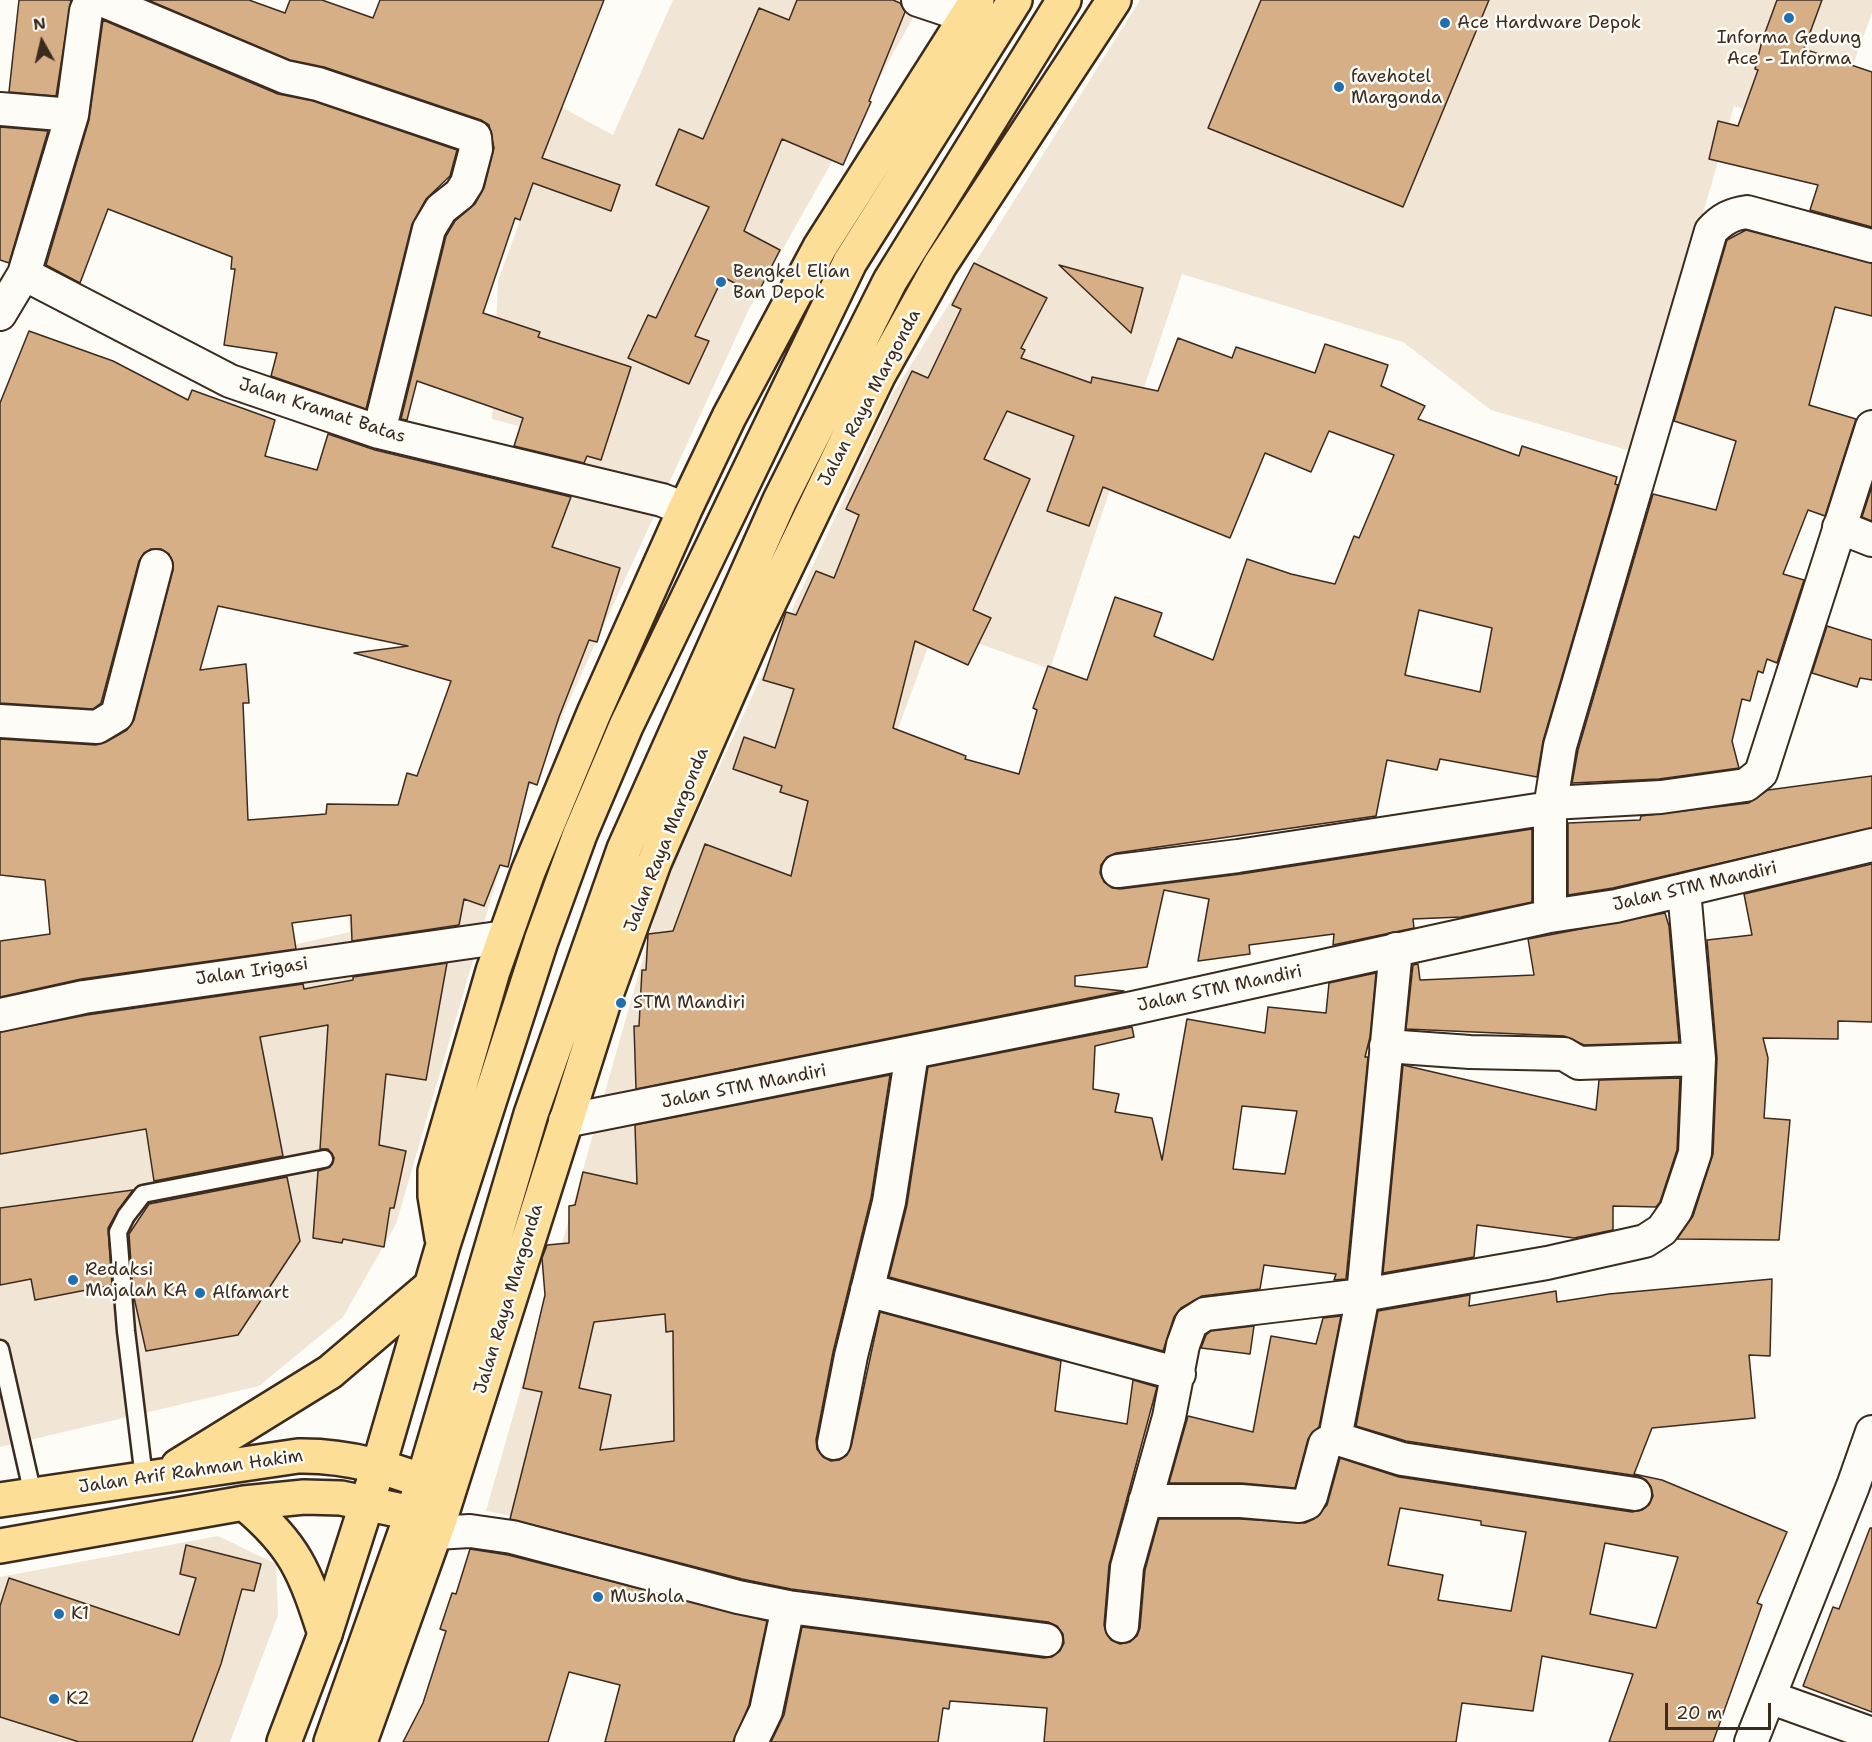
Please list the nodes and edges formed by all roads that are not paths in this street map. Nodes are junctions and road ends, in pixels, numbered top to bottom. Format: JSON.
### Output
{"nodes":[{"id":1,"x":94,"y":0,"type":"edge"},
{"id":2,"x":102,"y":0,"type":"edge"},
{"id":3,"x":918,"y":0,"type":"edge"},
{"id":4,"x":1015,"y":0,"type":"edge"},
{"id":5,"x":1064,"y":0,"type":"edge"},
{"id":6,"x":1114,"y":0,"type":"edge"},
{"id":7,"x":971,"y":8,"type":"edge"},
{"id":8,"x":0,"y":109,"type":"edge"},
{"id":9,"x":72,"y":115,"type":"junction"},
{"id":10,"x":1872,"y":246,"type":"edge"},
{"id":11,"x":820,"y":247,"type":"junction"},
{"id":12,"x":850,"y":262,"type":"junction"},
{"id":13,"x":24,"y":274,"type":"junction"},
{"id":14,"x":890,"y":281,"type":"junction"},
{"id":15,"x":922,"y":299,"type":"junction"},
{"id":16,"x":0,"y":314,"type":"edge"},
{"id":17,"x":1872,"y":427,"type":"edge"},
{"id":18,"x":379,"y":432,"type":"junction"},
{"id":19,"x":685,"y":509,"type":"junction"},
{"id":20,"x":1839,"y":527,"type":"junction"},
{"id":21,"x":1872,"y":540,"type":"edge"},
{"id":22,"x":156,"y":566,"type":"dead end"},
{"id":23,"x":594,"y":713,"type":"junction"},
{"id":24,"x":0,"y":722,"type":"edge"},
{"id":25,"x":626,"y":726,"type":"junction"},
{"id":26,"x":1550,"y":805,"type":"junction"},
{"id":27,"x":1872,"y":845,"type":"edge"},
{"id":28,"x":624,"y":849,"type":"junction"},
{"id":29,"x":654,"y":864,"type":"junction"},
{"id":30,"x":1118,"y":872,"type":"dead end"},
{"id":31,"x":1684,"y":890,"type":"junction"},
{"id":32,"x":1550,"y":916,"type":"junction"},
{"id":33,"x":506,"y":937,"type":"junction"},
{"id":34,"x":1396,"y":949,"type":"junction"},
{"id":35,"x":0,"y":1015,"type":"edge"},
{"id":36,"x":1386,"y":1046,"type":"junction"},
{"id":37,"x":912,"y":1053,"type":"junction"},
{"id":38,"x":1699,"y":1059,"type":"junction"},
{"id":39,"x":531,"y":1114,"type":"junction"},
{"id":40,"x":565,"y":1121,"type":"junction"},
{"id":41,"x":324,"y":1159,"type":"dead end"},
{"id":42,"x":443,"y":1245,"type":"junction"},
{"id":43,"x":431,"y":1286,"type":"junction"},
{"id":44,"x":867,"y":1290,"type":"junction"},
{"id":45,"x":1363,"y":1295,"type":"junction"},
{"id":46,"x":0,"y":1349,"type":"edge"},
{"id":47,"x":1179,"y":1374,"type":"junction"},
{"id":48,"x":1872,"y":1432,"type":"edge"},
{"id":49,"x":1335,"y":1438,"type":"junction"},
{"id":50,"x":834,"y":1443,"type":"dead end"},
{"id":51,"x":379,"y":1465,"type":"junction"},
{"id":52,"x":154,"y":1476,"type":"junction"},
{"id":53,"x":1863,"y":1490,"type":"edge"},
{"id":54,"x":33,"y":1494,"type":"junction"},
{"id":55,"x":1635,"y":1494,"type":"dead end"},
{"id":56,"x":0,"y":1500,"type":"edge"},
{"id":57,"x":1145,"y":1501,"type":"junction"},
{"id":58,"x":244,"y":1503,"type":"junction"},
{"id":59,"x":366,"y":1504,"type":"junction"},
{"id":60,"x":432,"y":1507,"type":"junction"},
{"id":61,"x":0,"y":1546,"type":"edge"},
{"id":62,"x":788,"y":1607,"type":"junction"},
{"id":63,"x":1122,"y":1626,"type":"dead end"},
{"id":64,"x":326,"y":1634,"type":"junction"},
{"id":65,"x":1046,"y":1640,"type":"dead end"},
{"id":66,"x":1769,"y":1697,"type":"junction"},
{"id":67,"x":1872,"y":1734,"type":"edge"},
{"id":68,"x":284,"y":1742,"type":"edge"},
{"id":69,"x":331,"y":1742,"type":"edge"},
{"id":70,"x":360,"y":1742,"type":"edge"},
{"id":71,"x":751,"y":1742,"type":"edge"},
{"id":72,"x":1751,"y":1742,"type":"edge"}],
"edges":[{"from":1,"to":9,"type":"street"},
{"from":2,"to":18,"type":"street"},
{"from":3,"to":7,"type":"street"},
{"from":4,"to":12,"type":"main road"},
{"from":5,"to":14,"type":"main road","name":"Jalan Raya Margonda"},
{"from":6,"to":15,"type":"main road","name":"Jalan Raya Margonda"},
{"from":7,"to":11,"type":"main road"},
{"from":8,"to":9,"type":"street"},
{"from":9,"to":13,"type":"street"},
{"from":10,"to":26,"type":"street"},
{"from":11,"to":12,"type":"main road"},
{"from":11,"to":19,"type":"main road"},
{"from":12,"to":14,"type":"main road"},
{"from":12,"to":25,"type":"main road"},
{"from":13,"to":16,"type":"street"},
{"from":13,"to":18,"type":"street","name":"Jalan Kramat Batas"},
{"from":14,"to":15,"type":"main road"},
{"from":14,"to":28,"type":"main road","name":"Jalan Raya Margonda"},
{"from":15,"to":29,"type":"main road","name":"Jalan Raya Margonda"},
{"from":17,"to":20,"type":"street"},
{"from":18,"to":19,"type":"street","name":"Jalan Kramat Batas"},
{"from":19,"to":23,"type":"main road"},
{"from":20,"to":21,"type":"street"},
{"from":20,"to":26,"type":"street"},
{"from":22,"to":24,"type":"street"},
{"from":23,"to":25,"type":"main road"},
{"from":23,"to":33,"type":"main road"},
{"from":25,"to":42,"type":"main road"},
{"from":26,"to":30,"type":"street"},
{"from":26,"to":32,"type":"street"},
{"from":27,"to":31,"type":"street","name":"Jalan STM Mandiri"},
{"from":28,"to":29,"type":"main road"},
{"from":28,"to":39,"type":"main road","name":"Jalan Raya Margonda"},
{"from":29,"to":40,"type":"main road","name":"Jalan Raya Margonda"},
{"from":31,"to":32,"type":"street","name":"Jalan STM Mandiri"},
{"from":31,"to":38,"type":"street"},
{"from":32,"to":34,"type":"street","name":"Jalan STM Mandiri"},
{"from":33,"to":35,"type":"street","name":"Jalan Irigasi"},
{"from":33,"to":42,"type":"main road"},
{"from":34,"to":36,"type":"street"},
{"from":34,"to":37,"type":"street","name":"Jalan STM Mandiri"},
{"from":36,"to":38,"type":"street"},
{"from":36,"to":45,"type":"street"},
{"from":37,"to":40,"type":"street","name":"Jalan STM Mandiri"},
{"from":37,"to":44,"type":"street"},
{"from":38,"to":45,"type":"street"},
{"from":39,"to":40,"type":"main road"},
{"from":39,"to":60,"type":"main road","name":"Jalan Raya Margonda"},
{"from":40,"to":60,"type":"main road","name":"Jalan Raya Margonda"},
{"from":41,"to":52,"type":"lane"},
{"from":42,"to":43,"type":"main road"},
{"from":43,"to":51,"type":"main road"},
{"from":43,"to":52,"type":"main road"},
{"from":44,"to":47,"type":"street"},
{"from":44,"to":50,"type":"street"},
{"from":45,"to":47,"type":"street"},
{"from":45,"to":49,"type":"street"},
{"from":46,"to":54,"type":"lane"},
{"from":47,"to":57,"type":"street"},
{"from":48,"to":53,"type":"street"},
{"from":49,"to":55,"type":"street"},
{"from":49,"to":57,"type":"street"},
{"from":51,"to":52,"type":"main road","name":"Jalan Arif Rahman Hakim"},
{"from":51,"to":59,"type":"main road"},
{"from":51,"to":60,"type":"main road","name":"Jalan Arif Rahman Hakim"},
{"from":52,"to":54,"type":"main road","name":"Jalan Arif Rahman Hakim"},
{"from":53,"to":66,"type":"street"},
{"from":54,"to":56,"type":"main road","name":"Jalan Arif Rahman Hakim"},
{"from":57,"to":63,"type":"street"},
{"from":58,"to":59,"type":"main road"},
{"from":58,"to":61,"type":"main road"},
{"from":58,"to":64,"type":"main road"},
{"from":59,"to":60,"type":"main road"},
{"from":59,"to":64,"type":"main road"},
{"from":60,"to":62,"type":"street"},
{"from":60,"to":69,"type":"main road","name":"Jalan Raya Margonda"},
{"from":60,"to":70,"type":"main road","name":"Jalan Raya Margonda"},
{"from":62,"to":65,"type":"street"},
{"from":62,"to":71,"type":"street"},
{"from":64,"to":68,"type":"main road"},
{"from":66,"to":67,"type":"street"},
{"from":66,"to":72,"type":"street"}]}
